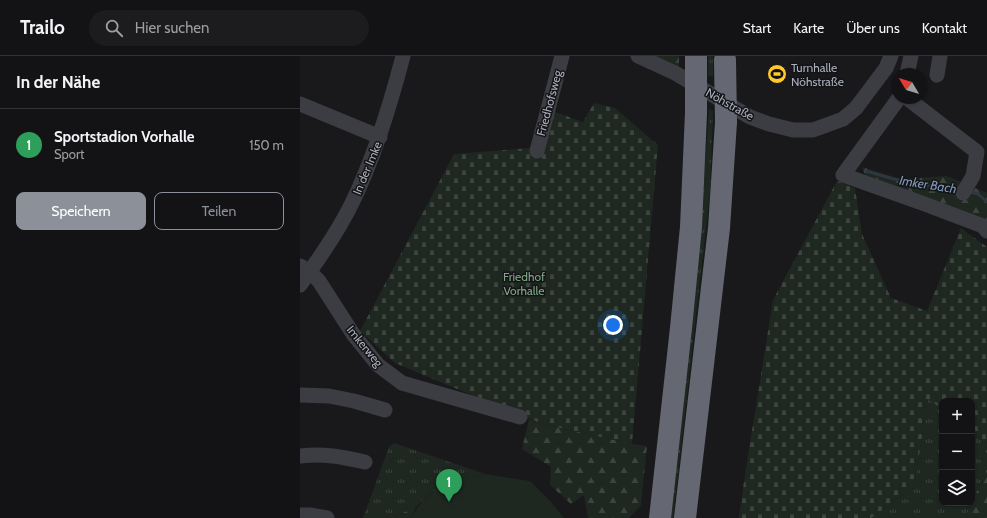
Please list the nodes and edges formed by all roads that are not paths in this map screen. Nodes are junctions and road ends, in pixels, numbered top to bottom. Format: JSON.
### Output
{"nodes":[{"id":1,"x":403,"y":56,"type":"edge"},
{"id":2,"x":562,"y":56,"type":"edge"},
{"id":3,"x":638,"y":56,"type":"edge"},
{"id":4,"x":696,"y":56,"type":"edge"},
{"id":5,"x":891,"y":56,"type":"edge"},
{"id":6,"x":911,"y":56,"type":"edge"},
{"id":7,"x":940,"y":56,"type":"edge"},
{"id":8,"x":725,"y":58,"type":"edge"},
{"id":9,"x":908,"y":68,"type":"edge"},
{"id":10,"x":937,"y":75,"type":"dead end"},
{"id":11,"x":300,"y":104,"type":"edge"},
{"id":12,"x":895,"y":104,"type":"edge"},
{"id":13,"x":915,"y":104,"type":"edge"},
{"id":14,"x":380,"y":137,"type":"junction"},
{"id":15,"x":537,"y":151,"type":"dead end"},
{"id":16,"x":982,"y":155,"type":"edge"},
{"id":17,"x":963,"y":193,"type":"dead end"},
{"id":18,"x":987,"y":232,"type":"edge"},
{"id":19,"x":305,"y":269,"type":"edge"},
{"id":20,"x":300,"y":285,"type":"edge"},
{"id":21,"x":300,"y":396,"type":"edge"},
{"id":22,"x":385,"y":410,"type":"dead end"},
{"id":23,"x":520,"y":417,"type":"dead end"},
{"id":24,"x":300,"y":456,"type":"edge"},
{"id":25,"x":365,"y":462,"type":"dead end"},
{"id":26,"x":300,"y":515,"type":"edge"},
{"id":27,"x":326,"y":518,"type":"edge"},
{"id":28,"x":660,"y":518,"type":"edge"},
{"id":29,"x":685,"y":518,"type":"edge"}],
"edges":[{"from":1,"to":14,"type":"street","name":"In der Imke"},
{"from":2,"to":15,"type":"street","name":"Friedhofsweg"},
{"from":3,"to":5,"type":"street","name":"Nöhstraße"},
{"from":4,"to":28,"type":"highway","bridge":true},
{"from":6,"to":9,"type":"street"},
{"from":7,"to":10,"type":"street"},
{"from":8,"to":29,"type":"highway","bridge":true},
{"from":11,"to":14,"type":"street"},
{"from":12,"to":18,"type":"street"},
{"from":13,"to":16,"type":"street"},
{"from":14,"to":19,"type":"street","name":"In der Imke"},
{"from":16,"to":17,"type":"street"},
{"from":19,"to":20,"type":"street","name":"In der Imke"},
{"from":19,"to":23,"type":"street","name":"Imkerweg"},
{"from":21,"to":22,"type":"street"},
{"from":24,"to":25,"type":"street"},
{"from":26,"to":27,"type":"street"}]}
